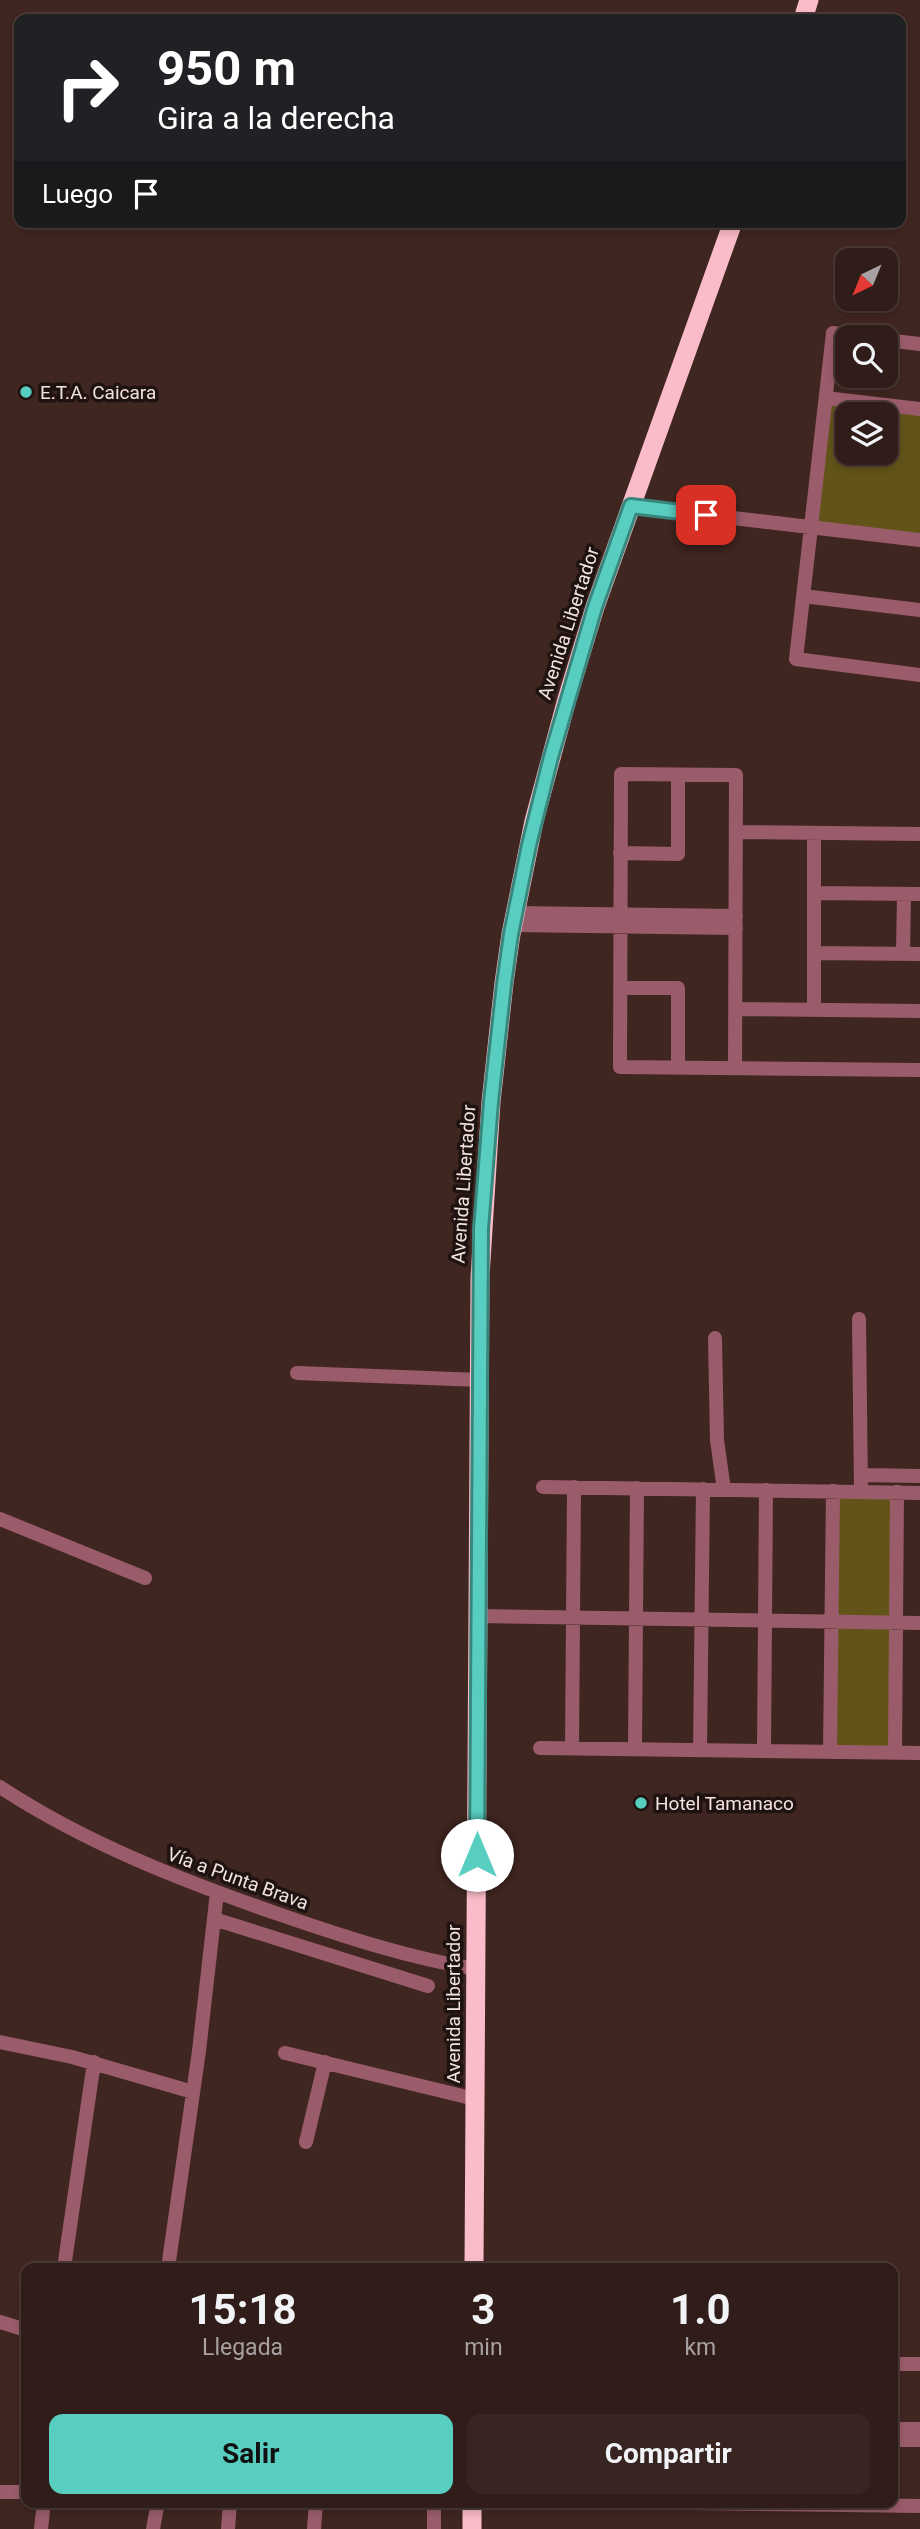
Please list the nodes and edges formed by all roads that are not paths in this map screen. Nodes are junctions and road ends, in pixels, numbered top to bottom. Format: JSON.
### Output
{"nodes":[{"id":1,"x":731,"y":228,"type":"edge"},
{"id":2,"x":835,"y":333,"type":"edge"},
{"id":3,"x":898,"y":341,"type":"edge"},
{"id":4,"x":920,"y":344,"type":"edge"},
{"id":5,"x":826,"y":398,"type":"junction"},
{"id":6,"x":920,"y":409,"type":"edge"},
{"id":7,"x":631,"y":506,"type":"junction"},
{"id":8,"x":811,"y":527,"type":"junction"},
{"id":9,"x":920,"y":540,"type":"edge"},
{"id":10,"x":803,"y":596,"type":"junction"},
{"id":11,"x":920,"y":610,"type":"edge"},
{"id":12,"x":920,"y":675,"type":"edge"},
{"id":13,"x":678,"y":775,"type":"junction"},
{"id":14,"x":736,"y":832,"type":"junction"},
{"id":15,"x":814,"y":833,"type":"junction"},
{"id":16,"x":920,"y":834,"type":"edge"},
{"id":17,"x":620,"y":853,"type":"junction"},
{"id":18,"x":814,"y":893,"type":"junction"},
{"id":19,"x":904,"y":894,"type":"junction"},
{"id":20,"x":920,"y":894,"type":"edge"},
{"id":21,"x":514,"y":919,"type":"junction"},
{"id":22,"x":620,"y":920,"type":"junction"},
{"id":23,"x":736,"y":922,"type":"junction"},
{"id":24,"x":814,"y":953,"type":"junction"},
{"id":25,"x":904,"y":954,"type":"junction"},
{"id":26,"x":920,"y":954,"type":"edge"},
{"id":27,"x":620,"y":988,"type":"junction"},
{"id":28,"x":735,"y":1009,"type":"junction"},
{"id":29,"x":814,"y":1010,"type":"junction"},
{"id":30,"x":920,"y":1011,"type":"edge"},
{"id":31,"x":677,"y":1067,"type":"junction"},
{"id":32,"x":735,"y":1068,"type":"junction"},
{"id":33,"x":920,"y":1070,"type":"edge"},
{"id":34,"x":859,"y":1319,"type":"dead end"},
{"id":35,"x":715,"y":1338,"type":"dead end"},
{"id":36,"x":297,"y":1373,"type":"dead end"},
{"id":37,"x":480,"y":1380,"type":"junction"},
{"id":38,"x":861,"y":1475,"type":"junction"},
{"id":39,"x":920,"y":1476,"type":"edge"},
{"id":40,"x":543,"y":1487,"type":"dead end"},
{"id":41,"x":574,"y":1487,"type":"junction"},
{"id":42,"x":637,"y":1488,"type":"junction"},
{"id":43,"x":703,"y":1489,"type":"junction"},
{"id":44,"x":723,"y":1490,"type":"junction"},
{"id":45,"x":766,"y":1490,"type":"junction"},
{"id":46,"x":833,"y":1491,"type":"junction"},
{"id":47,"x":861,"y":1492,"type":"junction"},
{"id":48,"x":897,"y":1492,"type":"junction"},
{"id":49,"x":920,"y":1493,"type":"edge"},
{"id":50,"x":1,"y":1522,"type":"edge"},
{"id":51,"x":145,"y":1578,"type":"dead end"},
{"id":52,"x":478,"y":1616,"type":"junction"},
{"id":53,"x":573,"y":1618,"type":"junction"},
{"id":54,"x":636,"y":1619,"type":"junction"},
{"id":55,"x":701,"y":1620,"type":"junction"},
{"id":56,"x":765,"y":1621,"type":"junction"},
{"id":57,"x":831,"y":1622,"type":"junction"},
{"id":58,"x":896,"y":1623,"type":"junction"},
{"id":59,"x":920,"y":1623,"type":"edge"},
{"id":60,"x":540,"y":1748,"type":"dead end"},
{"id":61,"x":572,"y":1748,"type":"junction"},
{"id":62,"x":635,"y":1749,"type":"junction"},
{"id":63,"x":701,"y":1750,"type":"junction"},
{"id":64,"x":764,"y":1751,"type":"junction"},
{"id":65,"x":830,"y":1752,"type":"junction"},
{"id":66,"x":895,"y":1753,"type":"junction"},
{"id":67,"x":920,"y":1753,"type":"edge"},
{"id":68,"x":0,"y":1787,"type":"edge"},
{"id":69,"x":217,"y":1892,"type":"junction"},
{"id":70,"x":214,"y":1919,"type":"junction"},
{"id":71,"x":476,"y":1969,"type":"junction"},
{"id":72,"x":428,"y":1986,"type":"dead end"},
{"id":73,"x":0,"y":2042,"type":"edge"},
{"id":74,"x":285,"y":2053,"type":"dead end"},
{"id":75,"x":94,"y":2062,"type":"junction"},
{"id":76,"x":325,"y":2063,"type":"junction"},
{"id":77,"x":193,"y":2092,"type":"junction"},
{"id":78,"x":475,"y":2099,"type":"junction"},
{"id":79,"x":306,"y":2142,"type":"dead end"},
{"id":80,"x":65,"y":2263,"type":"edge"},
{"id":81,"x":170,"y":2263,"type":"edge"},
{"id":82,"x":474,"y":2263,"type":"edge"},
{"id":83,"x":0,"y":2322,"type":"edge"},
{"id":84,"x":21,"y":2328,"type":"edge"},
{"id":85,"x":898,"y":2364,"type":"edge"},
{"id":86,"x":920,"y":2364,"type":"edge"},
{"id":87,"x":898,"y":2428,"type":"edge"},
{"id":88,"x":920,"y":2429,"type":"edge"},
{"id":89,"x":898,"y":2440,"type":"edge"},
{"id":90,"x":920,"y":2440,"type":"edge"},
{"id":91,"x":0,"y":2492,"type":"edge"},
{"id":92,"x":21,"y":2492,"type":"edge"},
{"id":93,"x":898,"y":2506,"type":"edge"},
{"id":94,"x":920,"y":2506,"type":"edge"},
{"id":95,"x":43,"y":2508,"type":"edge"},
{"id":96,"x":157,"y":2508,"type":"edge"},
{"id":97,"x":230,"y":2508,"type":"edge"},
{"id":98,"x":316,"y":2508,"type":"edge"},
{"id":99,"x":434,"y":2508,"type":"edge"},
{"id":100,"x":472,"y":2508,"type":"edge"},
{"id":101,"x":41,"y":2529,"type":"edge"},
{"id":102,"x":153,"y":2529,"type":"edge"},
{"id":103,"x":228,"y":2529,"type":"edge"},
{"id":104,"x":314,"y":2529,"type":"edge"},
{"id":105,"x":434,"y":2529,"type":"edge"},
{"id":106,"x":472,"y":2529,"type":"edge"}],
"edges":[{"from":1,"to":7,"type":"highway","name":"Avenida Libertador"},
{"from":2,"to":5,"type":"street"},
{"from":3,"to":4,"type":"street"},
{"from":5,"to":6,"type":"street"},
{"from":5,"to":8,"type":"street"},
{"from":7,"to":8,"type":"street"},
{"from":7,"to":21,"type":"highway","name":"Avenida Libertador"},
{"from":8,"to":9,"type":"street"},
{"from":8,"to":10,"type":"street"},
{"from":10,"to":11,"type":"street"},
{"from":10,"to":12,"type":"street"},
{"from":13,"to":14,"type":"street"},
{"from":13,"to":17,"type":"street"},
{"from":13,"to":17,"type":"street"},
{"from":14,"to":15,"type":"street"},
{"from":14,"to":23,"type":"street"},
{"from":15,"to":16,"type":"street"},
{"from":15,"to":18,"type":"street"},
{"from":17,"to":22,"type":"street"},
{"from":18,"to":19,"type":"street"},
{"from":18,"to":24,"type":"street"},
{"from":19,"to":20,"type":"street"},
{"from":19,"to":25,"type":"street"},
{"from":21,"to":22,"type":"street"},
{"from":21,"to":37,"type":"highway","name":"Avenida Libertador"},
{"from":22,"to":23,"type":"street"},
{"from":22,"to":27,"type":"street"},
{"from":23,"to":28,"type":"street"},
{"from":24,"to":25,"type":"street"},
{"from":24,"to":29,"type":"street"},
{"from":25,"to":26,"type":"street"},
{"from":27,"to":31,"type":"street"},
{"from":27,"to":31,"type":"street"},
{"from":28,"to":29,"type":"street"},
{"from":28,"to":32,"type":"street"},
{"from":29,"to":30,"type":"street"},
{"from":31,"to":32,"type":"street"},
{"from":32,"to":33,"type":"street"},
{"from":34,"to":38,"type":"street"},
{"from":35,"to":44,"type":"street"},
{"from":36,"to":37,"type":"street"},
{"from":37,"to":52,"type":"highway","name":"Avenida Libertador"},
{"from":38,"to":39,"type":"street"},
{"from":38,"to":47,"type":"street"},
{"from":40,"to":41,"type":"street"},
{"from":41,"to":42,"type":"street"},
{"from":41,"to":53,"type":"street"},
{"from":42,"to":43,"type":"street"},
{"from":42,"to":54,"type":"street"},
{"from":43,"to":44,"type":"street"},
{"from":43,"to":55,"type":"street"},
{"from":44,"to":45,"type":"street"},
{"from":45,"to":46,"type":"street"},
{"from":45,"to":56,"type":"street"},
{"from":46,"to":47,"type":"street"},
{"from":46,"to":57,"type":"street"},
{"from":47,"to":48,"type":"street"},
{"from":48,"to":49,"type":"street"},
{"from":48,"to":58,"type":"street"},
{"from":50,"to":51,"type":"street"},
{"from":52,"to":53,"type":"street"},
{"from":52,"to":71,"type":"highway","name":"Avenida Libertador"},
{"from":53,"to":54,"type":"street"},
{"from":53,"to":61,"type":"street"},
{"from":54,"to":55,"type":"street"},
{"from":54,"to":62,"type":"street"},
{"from":55,"to":56,"type":"street"},
{"from":55,"to":63,"type":"street"},
{"from":56,"to":57,"type":"street"},
{"from":56,"to":64,"type":"street"},
{"from":57,"to":58,"type":"street"},
{"from":57,"to":65,"type":"street"},
{"from":58,"to":59,"type":"street"},
{"from":58,"to":66,"type":"street"},
{"from":60,"to":61,"type":"street"},
{"from":61,"to":62,"type":"street"},
{"from":62,"to":63,"type":"street"},
{"from":63,"to":64,"type":"street"},
{"from":64,"to":65,"type":"street"},
{"from":65,"to":66,"type":"street"},
{"from":66,"to":67,"type":"street"},
{"from":68,"to":69,"type":"street","name":"Vía a Punta Brava"},
{"from":69,"to":70,"type":"street"},
{"from":69,"to":71,"type":"street","name":"Vía a Punta Brava"},
{"from":70,"to":72,"type":"street"},
{"from":70,"to":77,"type":"street"},
{"from":71,"to":78,"type":"highway","name":"Avenida Libertador"},
{"from":73,"to":75,"type":"street"},
{"from":74,"to":76,"type":"street"},
{"from":75,"to":77,"type":"street"},
{"from":75,"to":80,"type":"street"},
{"from":76,"to":78,"type":"street"},
{"from":76,"to":79,"type":"street"},
{"from":77,"to":81,"type":"street"},
{"from":78,"to":82,"type":"highway","name":"Avenida Libertador"},
{"from":83,"to":84,"type":"street"},
{"from":85,"to":86,"type":"street"},
{"from":87,"to":88,"type":"street"},
{"from":89,"to":90,"type":"street"},
{"from":91,"to":92,"type":"street"},
{"from":93,"to":94,"type":"street"},
{"from":95,"to":101,"type":"street"},
{"from":96,"to":102,"type":"street"},
{"from":97,"to":103,"type":"street"},
{"from":98,"to":104,"type":"street"},
{"from":99,"to":105,"type":"street"},
{"from":100,"to":106,"type":"highway"}]}
